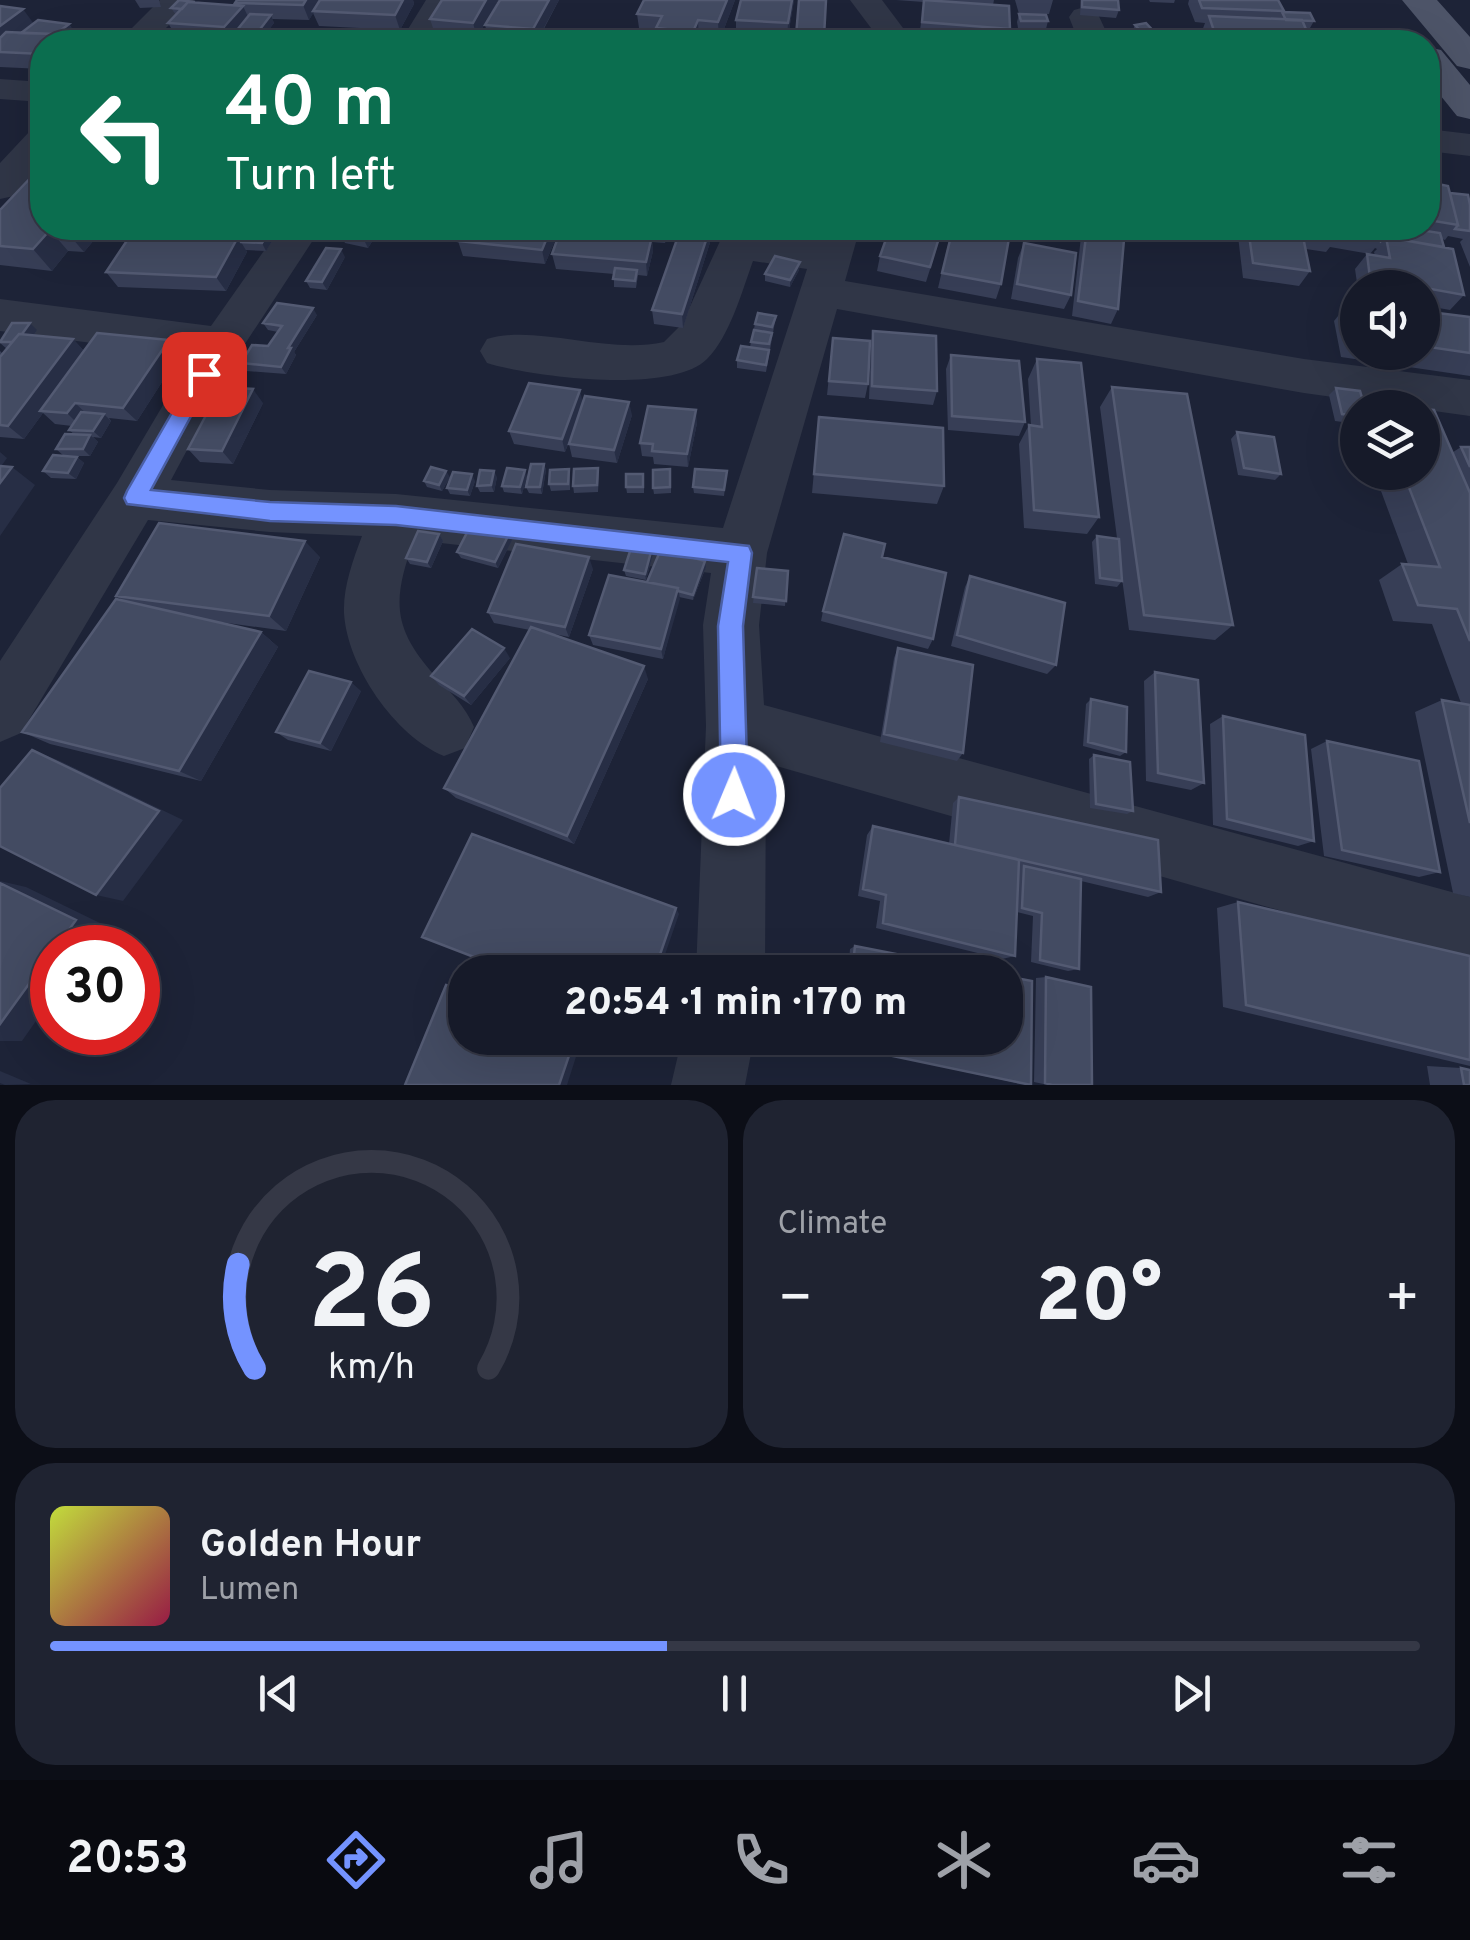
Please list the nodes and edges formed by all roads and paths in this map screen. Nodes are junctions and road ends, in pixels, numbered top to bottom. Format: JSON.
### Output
{"nodes":[{"id":1,"x":178,"y":0,"type":"edge"},
{"id":2,"x":442,"y":0,"type":"edge"},
{"id":3,"x":866,"y":0,"type":"edge"},
{"id":4,"x":1405,"y":8,"type":"edge"},
{"id":5,"x":147,"y":30,"type":"edge"},
{"id":6,"x":423,"y":30,"type":"edge"},
{"id":7,"x":888,"y":30,"type":"edge"},
{"id":8,"x":1434,"y":30,"type":"edge"},
{"id":9,"x":1440,"y":35,"type":"edge"},
{"id":10,"x":1470,"y":58,"type":"edge"},
{"id":11,"x":1440,"y":72,"type":"edge"},
{"id":12,"x":0,"y":89,"type":"edge"},
{"id":13,"x":30,"y":91,"type":"edge"},
{"id":14,"x":1470,"y":108,"type":"edge"},
{"id":15,"x":1440,"y":141,"type":"edge"},
{"id":16,"x":1470,"y":145,"type":"edge"},
{"id":17,"x":30,"y":153,"type":"edge"},
{"id":18,"x":0,"y":187,"type":"edge"},
{"id":19,"x":293,"y":240,"type":"edge"},
{"id":20,"x":741,"y":240,"type":"edge"},
{"id":21,"x":758,"y":240,"type":"edge"},
{"id":22,"x":832,"y":260,"type":"edge"},
{"id":23,"x":0,"y":315,"type":"edge"},
{"id":24,"x":222,"y":344,"type":"junction"},
{"id":25,"x":503,"y":351,"type":"dead end"},
{"id":26,"x":1470,"y":398,"type":"edge"},
{"id":27,"x":135,"y":498,"type":"junction"},
{"id":28,"x":396,"y":516,"type":"junction"},
{"id":29,"x":741,"y":553,"type":"junction"},
{"id":30,"x":0,"y":712,"type":"edge"},
{"id":31,"x":736,"y":726,"type":"junction"},
{"id":32,"x":444,"y":727,"type":"dead end"},
{"id":33,"x":1470,"y":931,"type":"edge"},
{"id":34,"x":730,"y":955,"type":"edge"},
{"id":35,"x":714,"y":1055,"type":"edge"},
{"id":36,"x":708,"y":1085,"type":"edge"}],
"edges":[{"from":1,"to":5,"type":"street"},
{"from":2,"to":6,"type":"street"},
{"from":3,"to":7,"type":"street"},
{"from":4,"to":8,"type":"main road"},
{"from":9,"to":10,"type":"main road"},
{"from":11,"to":14,"type":"main road"},
{"from":12,"to":13,"type":"street"},
{"from":15,"to":16,"type":"street"},
{"from":17,"to":18,"type":"street"},
{"from":19,"to":24,"type":"street"},
{"from":20,"to":25,"type":"street"},
{"from":21,"to":22,"type":"street"},
{"from":22,"to":26,"type":"street"},
{"from":22,"to":29,"type":"street"},
{"from":23,"to":24,"type":"street"},
{"from":24,"to":27,"type":"street"},
{"from":27,"to":28,"type":"street"},
{"from":27,"to":30,"type":"street"},
{"from":28,"to":29,"type":"street"},
{"from":28,"to":32,"type":"street"},
{"from":29,"to":31,"type":"street"},
{"from":31,"to":33,"type":"street"},
{"from":31,"to":34,"type":"street"},
{"from":35,"to":36,"type":"street"}]}
